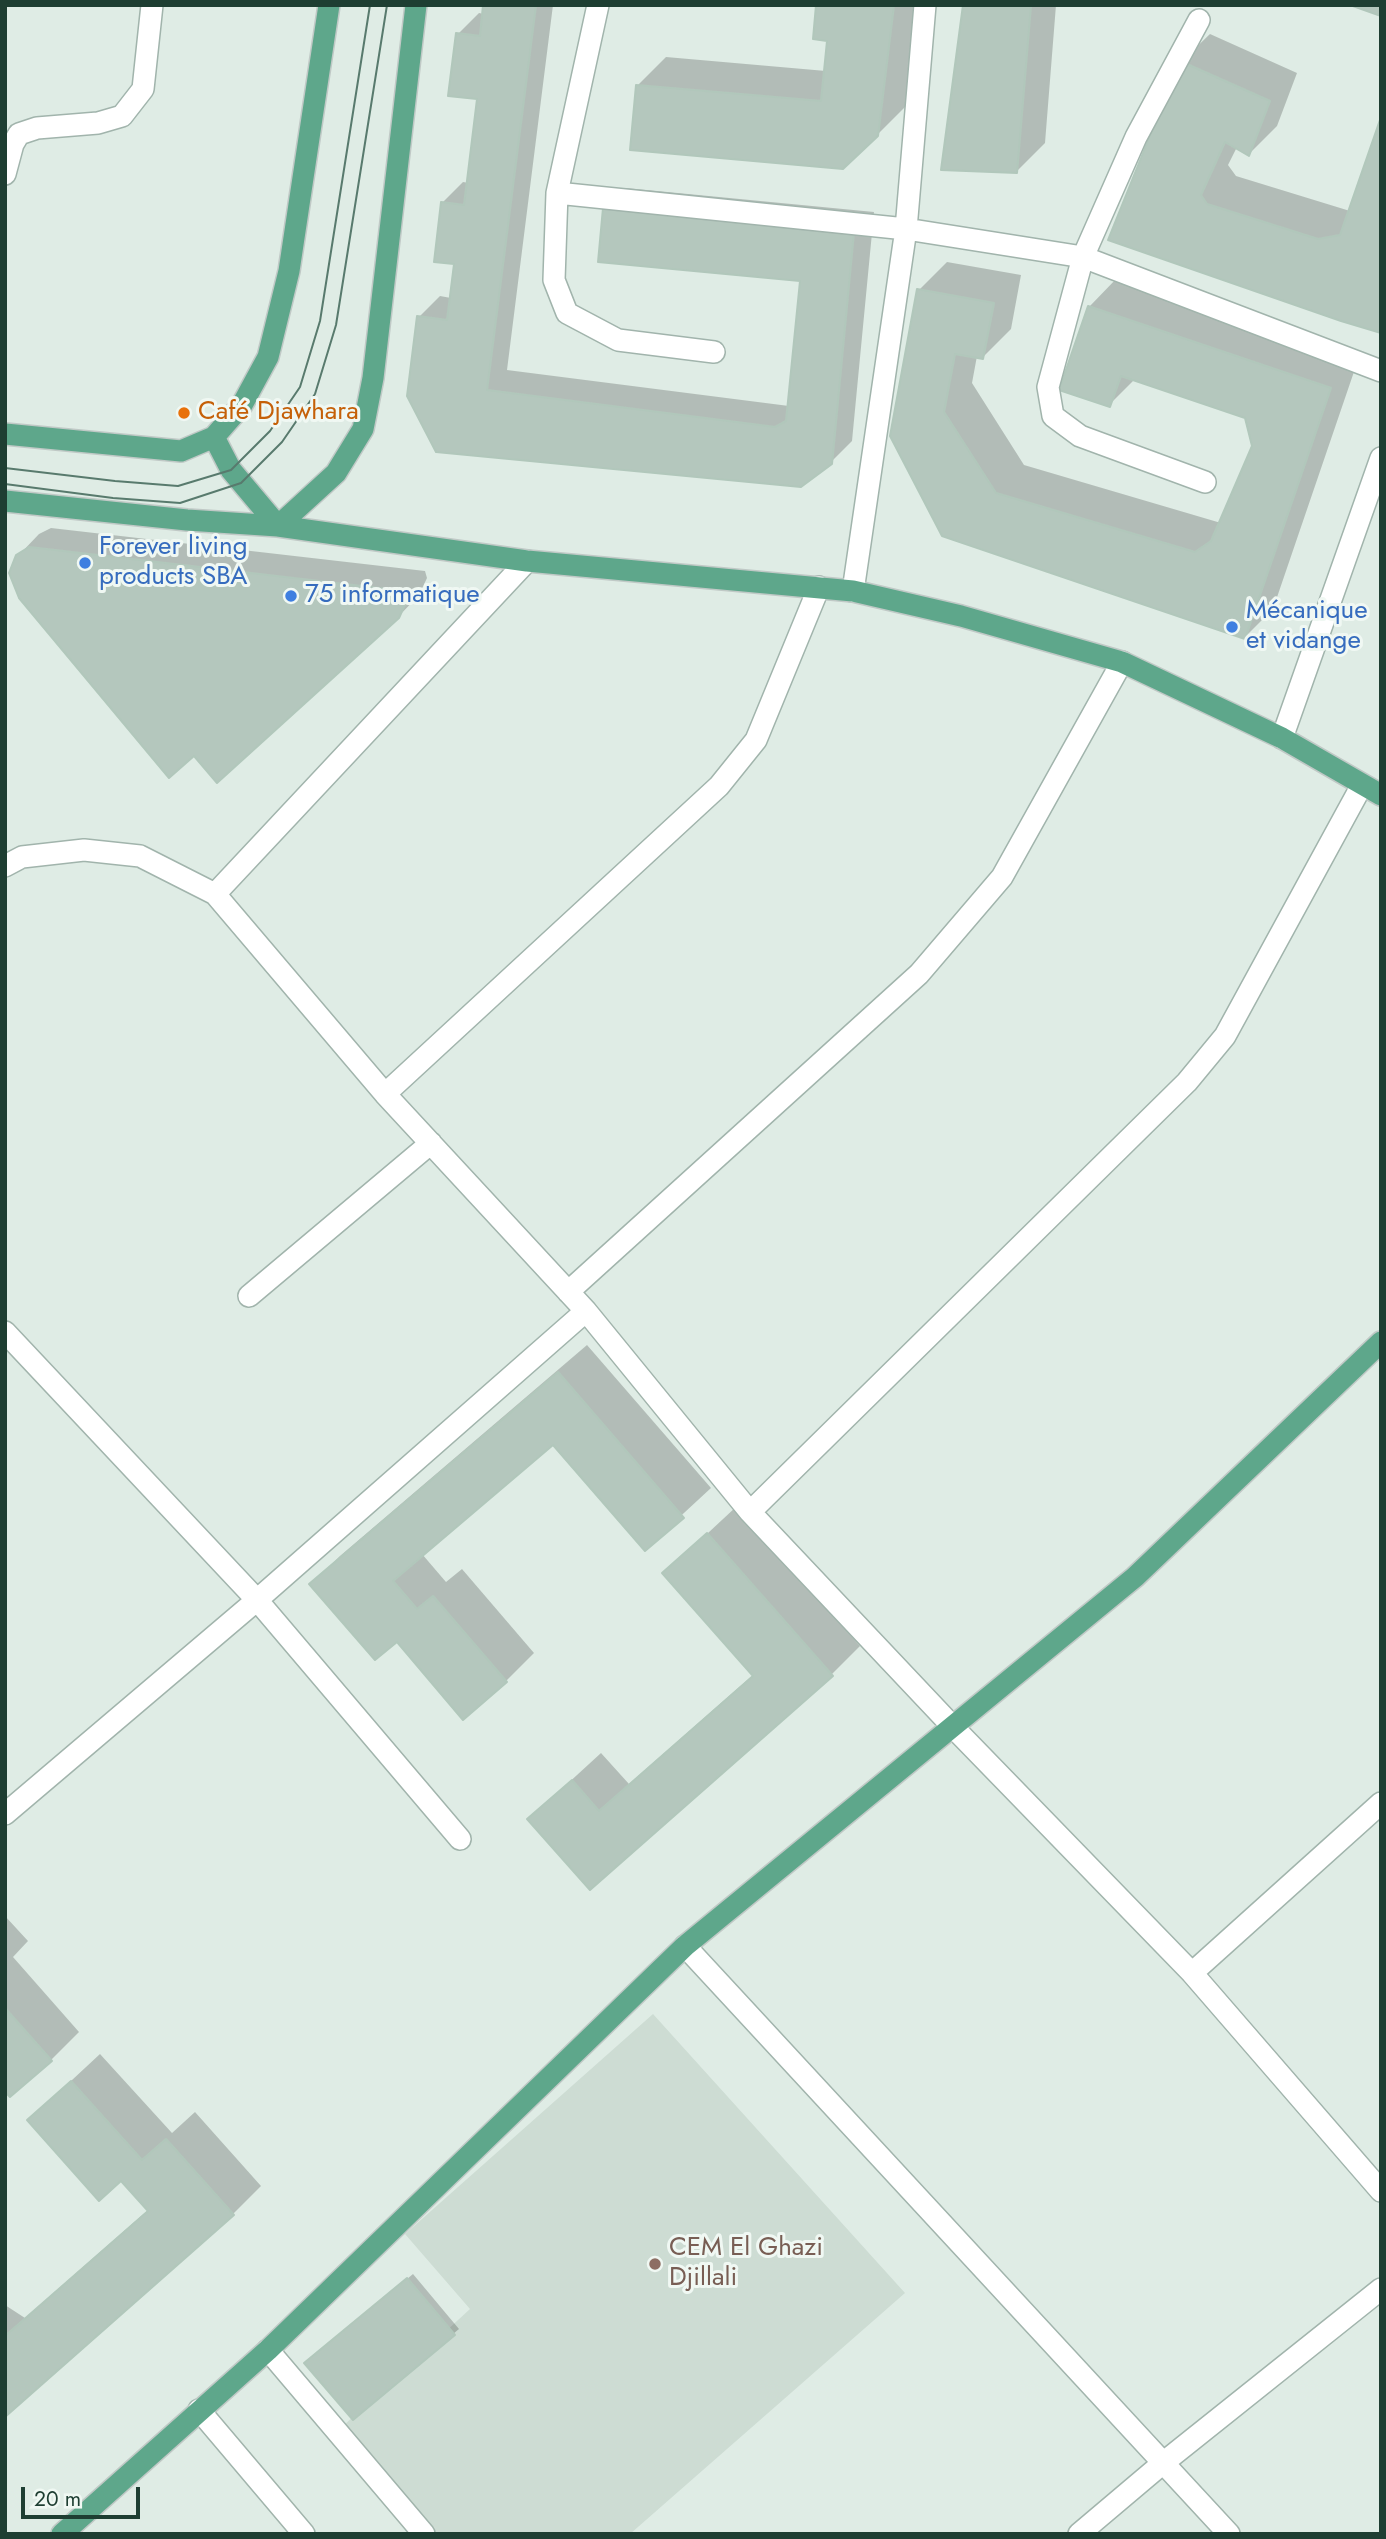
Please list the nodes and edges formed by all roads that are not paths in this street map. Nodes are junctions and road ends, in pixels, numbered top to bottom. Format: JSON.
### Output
{"nodes":[{"id":1,"x":152,"y":5,"type":"edge"},
{"id":2,"x":330,"y":5,"type":"edge"},
{"id":3,"x":416,"y":5,"type":"edge"},
{"id":4,"x":598,"y":5,"type":"edge"},
{"id":5,"x":925,"y":5,"type":"edge"},
{"id":6,"x":1199,"y":20,"type":"dead end"},
{"id":7,"x":5,"y":174,"type":"edge"},
{"id":8,"x":557,"y":193,"type":"junction"},
{"id":9,"x":906,"y":229,"type":"junction"},
{"id":10,"x":1083,"y":257,"type":"junction"},
{"id":11,"x":714,"y":352,"type":"dead end"},
{"id":12,"x":1381,"y":371,"type":"edge"},
{"id":13,"x":5,"y":435,"type":"edge"},
{"id":14,"x":214,"y":437,"type":"junction"},
{"id":15,"x":1381,"y":458,"type":"edge"},
{"id":16,"x":1205,"y":482,"type":"dead end"},
{"id":17,"x":5,"y":502,"type":"edge"},
{"id":18,"x":278,"y":526,"type":"junction"},
{"id":19,"x":527,"y":561,"type":"junction"},
{"id":20,"x":818,"y":587,"type":"junction"},
{"id":21,"x":853,"y":591,"type":"junction"},
{"id":22,"x":1122,"y":663,"type":"junction"},
{"id":23,"x":1282,"y":738,"type":"junction"},
{"id":24,"x":1371,"y":790,"type":"edge"},
{"id":25,"x":5,"y":866,"type":"edge"},
{"id":26,"x":215,"y":894,"type":"junction"},
{"id":27,"x":385,"y":1094,"type":"junction"},
{"id":28,"x":431,"y":1143,"type":"junction"},
{"id":29,"x":568,"y":1292,"type":"junction"},
{"id":30,"x":248,"y":1296,"type":"dead end"},
{"id":31,"x":586,"y":1311,"type":"junction"},
{"id":32,"x":5,"y":1332,"type":"edge"},
{"id":33,"x":1381,"y":1342,"type":"edge"},
{"id":34,"x":750,"y":1512,"type":"junction"},
{"id":35,"x":257,"y":1600,"type":"junction"},
{"id":36,"x":953,"y":1727,"type":"junction"},
{"id":37,"x":1381,"y":1803,"type":"edge"},
{"id":38,"x":5,"y":1814,"type":"edge"},
{"id":39,"x":460,"y":1839,"type":"dead end"},
{"id":40,"x":685,"y":1946,"type":"junction"},
{"id":41,"x":1192,"y":1973,"type":"junction"},
{"id":42,"x":1381,"y":2191,"type":"edge"},
{"id":43,"x":1381,"y":2289,"type":"edge"},
{"id":44,"x":268,"y":2350,"type":"junction"},
{"id":45,"x":199,"y":2410,"type":"junction"},
{"id":46,"x":1163,"y":2463,"type":"junction"},
{"id":47,"x":62,"y":2534,"type":"edge"},
{"id":48,"x":304,"y":2534,"type":"edge"},
{"id":49,"x":424,"y":2534,"type":"edge"},
{"id":50,"x":1079,"y":2534,"type":"edge"},
{"id":51,"x":1229,"y":2534,"type":"edge"}],
"edges":[{"from":1,"to":7,"type":"street"},
{"from":2,"to":14,"type":"main road"},
{"from":3,"to":18,"type":"main road"},
{"from":4,"to":8,"type":"street"},
{"from":5,"to":9,"type":"street"},
{"from":6,"to":10,"type":"street"},
{"from":8,"to":9,"type":"street"},
{"from":8,"to":11,"type":"street"},
{"from":9,"to":10,"type":"street"},
{"from":9,"to":21,"type":"street"},
{"from":10,"to":12,"type":"street"},
{"from":10,"to":16,"type":"street"},
{"from":13,"to":14,"type":"main road"},
{"from":14,"to":18,"type":"main road"},
{"from":15,"to":23,"type":"street"},
{"from":17,"to":18,"type":"main road"},
{"from":18,"to":19,"type":"main road"},
{"from":19,"to":20,"type":"main road"},
{"from":19,"to":26,"type":"street"},
{"from":20,"to":21,"type":"main road"},
{"from":20,"to":27,"type":"street"},
{"from":21,"to":22,"type":"main road"},
{"from":22,"to":23,"type":"main road"},
{"from":22,"to":29,"type":"street"},
{"from":23,"to":24,"type":"main road"},
{"from":24,"to":34,"type":"street"},
{"from":25,"to":26,"type":"street"},
{"from":26,"to":27,"type":"street"},
{"from":27,"to":28,"type":"street"},
{"from":28,"to":29,"type":"street"},
{"from":28,"to":30,"type":"street"},
{"from":29,"to":31,"type":"street"},
{"from":31,"to":34,"type":"street"},
{"from":31,"to":35,"type":"street"},
{"from":32,"to":35,"type":"street"},
{"from":33,"to":36,"type":"main road"},
{"from":34,"to":36,"type":"street"},
{"from":35,"to":38,"type":"street"},
{"from":35,"to":39,"type":"street"},
{"from":36,"to":40,"type":"main road"},
{"from":36,"to":41,"type":"street"},
{"from":37,"to":41,"type":"street"},
{"from":40,"to":44,"type":"main road"},
{"from":40,"to":46,"type":"street"},
{"from":41,"to":42,"type":"street"},
{"from":43,"to":46,"type":"street"},
{"from":44,"to":45,"type":"main road"},
{"from":44,"to":49,"type":"street"},
{"from":45,"to":47,"type":"main road"},
{"from":45,"to":48,"type":"street"},
{"from":46,"to":50,"type":"street"},
{"from":46,"to":51,"type":"street"}]}
